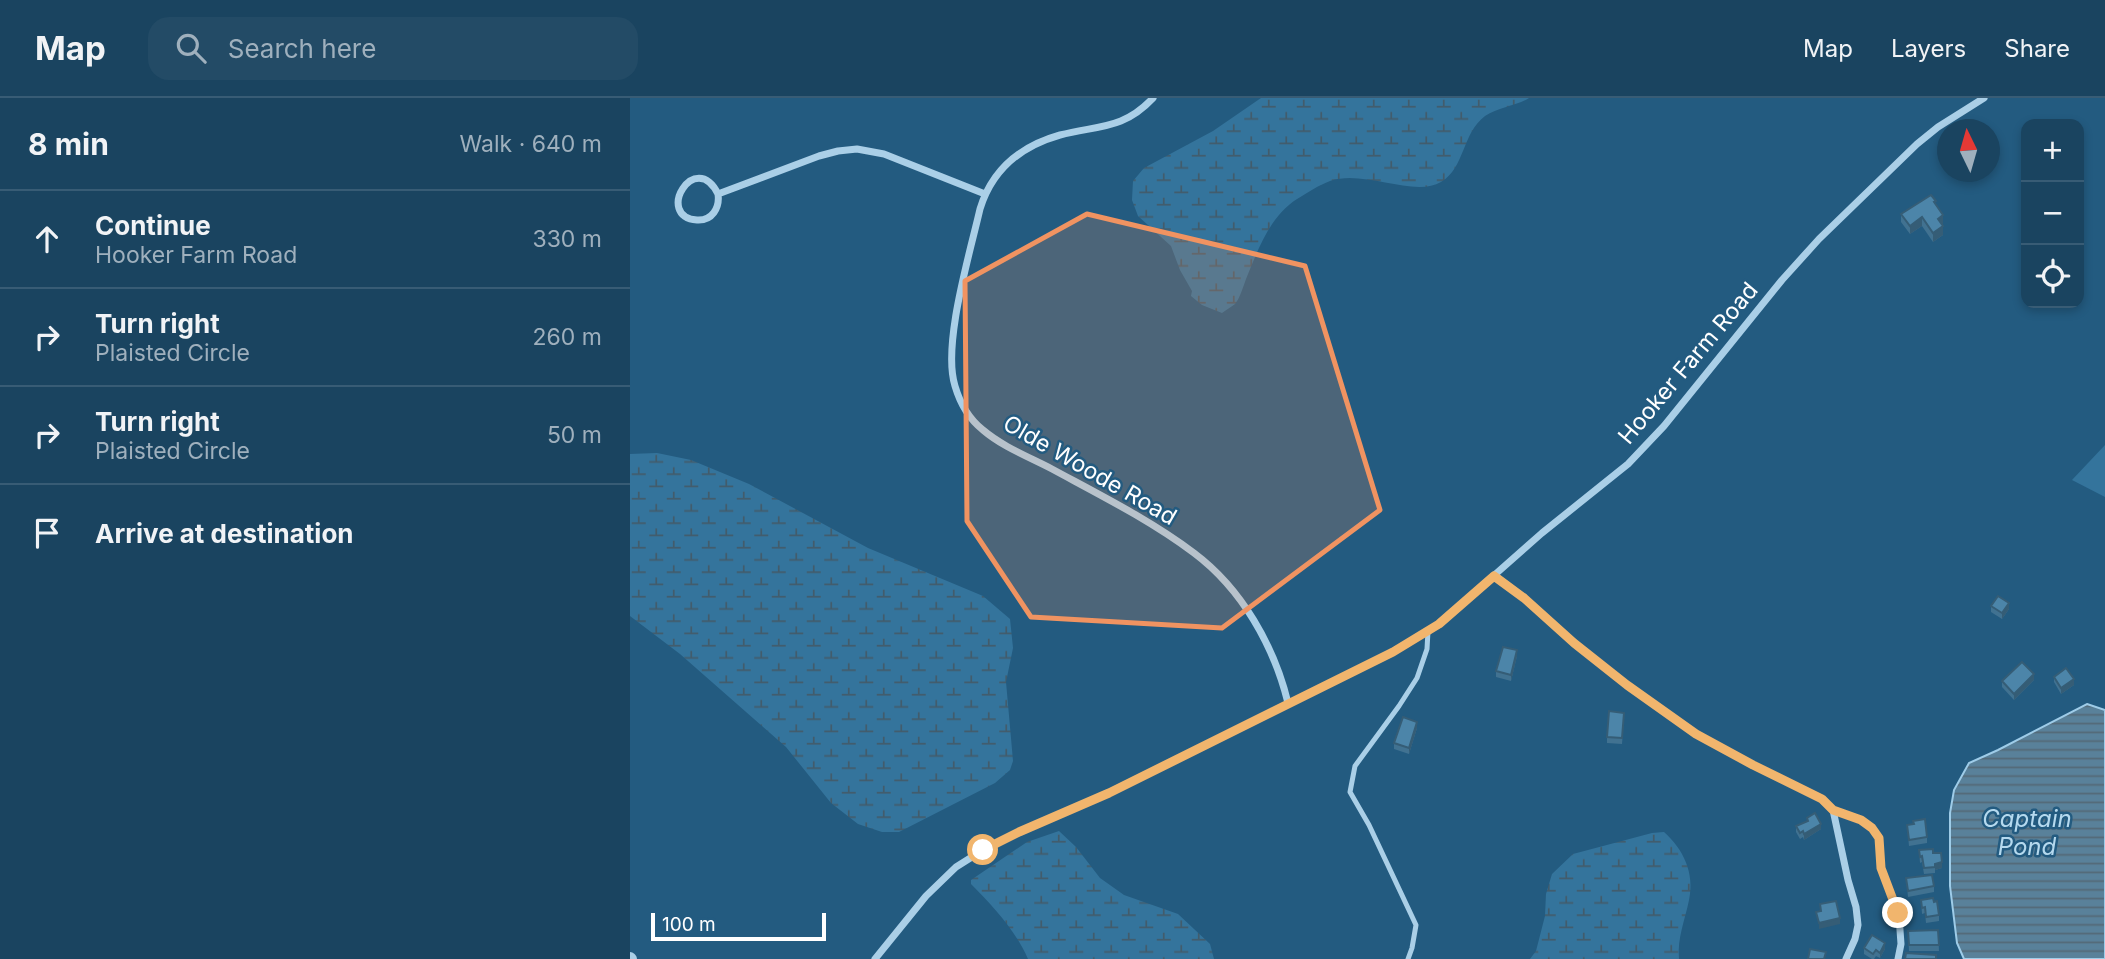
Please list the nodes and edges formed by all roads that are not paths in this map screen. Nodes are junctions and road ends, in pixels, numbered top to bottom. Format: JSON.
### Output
{"nodes":[{"id":1,"x":1153,"y":98,"type":"edge"},
{"id":2,"x":1984,"y":98,"type":"edge"},
{"id":3,"x":718,"y":194,"type":"junction"},
{"id":4,"x":985,"y":194,"type":"junction"},
{"id":5,"x":1494,"y":576,"type":"junction"},
{"id":6,"x":1428,"y":631,"type":"junction"},
{"id":7,"x":1288,"y":703,"type":"junction"},
{"id":8,"x":1833,"y":810,"type":"junction"},
{"id":9,"x":875,"y":959,"type":"edge"},
{"id":10,"x":1408,"y":959,"type":"edge"},
{"id":11,"x":1846,"y":959,"type":"edge"},
{"id":12,"x":1898,"y":959,"type":"edge"}],
"edges":[{"from":1,"to":4,"type":"street","name":"Olde Woode Road"},
{"from":2,"to":5,"type":"street","name":"Hooker Farm Road"},
{"from":3,"to":3,"type":"street"},
{"from":3,"to":4,"type":"street"},
{"from":4,"to":7,"type":"street","name":"Olde Woode Road"},
{"from":5,"to":6,"type":"street","name":"Hooker Farm Road"},
{"from":5,"to":8,"type":"street"},
{"from":6,"to":7,"type":"street","name":"Hooker Farm Road"},
{"from":6,"to":10,"type":"lane"},
{"from":7,"to":9,"type":"street","name":"Hooker Farm Road"},
{"from":8,"to":11,"type":"street"},
{"from":8,"to":12,"type":"street"}]}
